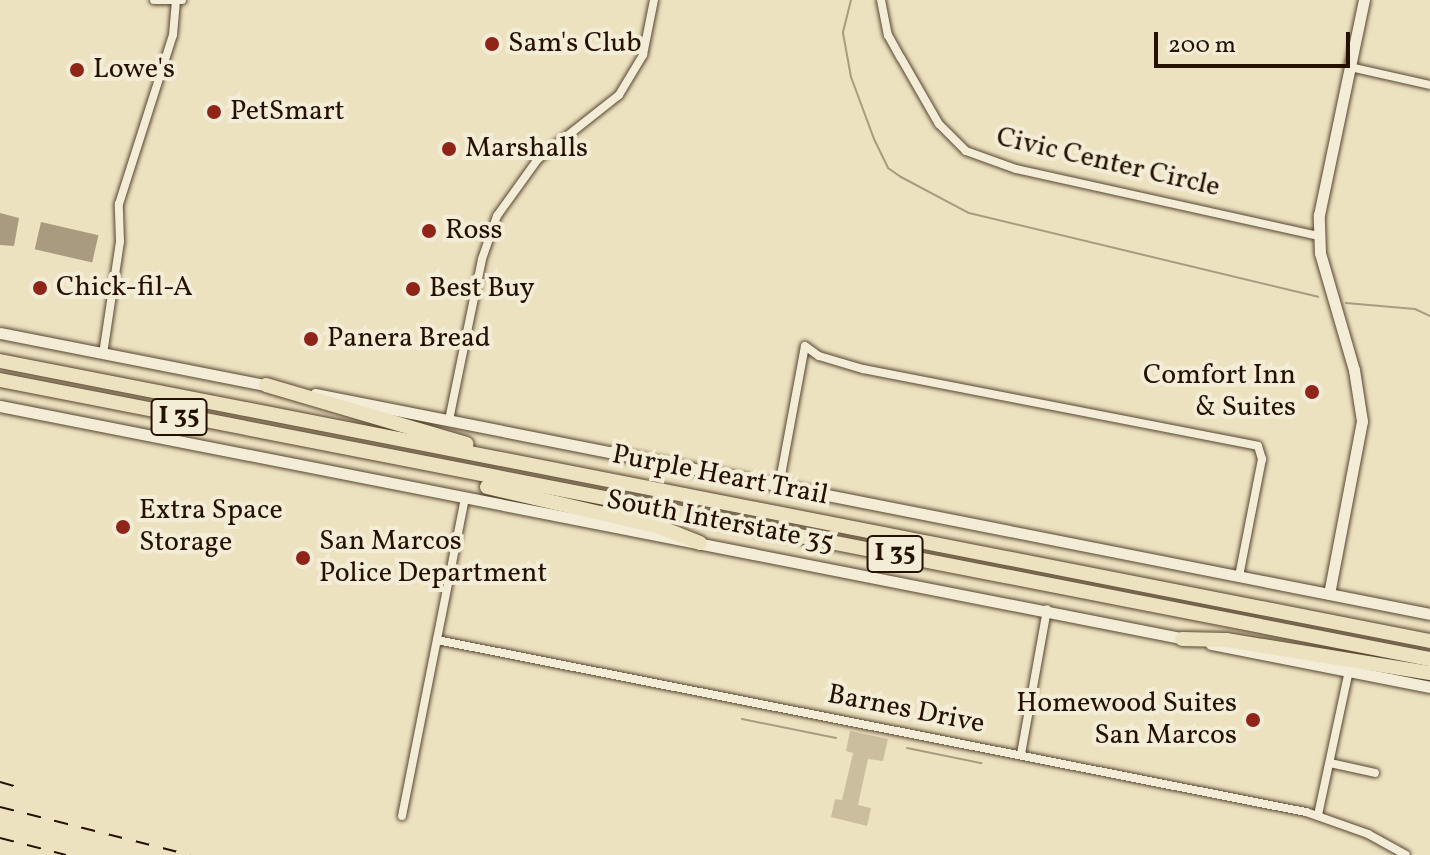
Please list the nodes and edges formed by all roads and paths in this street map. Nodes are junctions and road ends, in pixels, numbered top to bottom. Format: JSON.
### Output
{"nodes":[{"id":1,"x":154,"y":0,"type":"edge"},
{"id":2,"x":654,"y":0,"type":"edge"},
{"id":3,"x":881,"y":0,"type":"edge"},
{"id":4,"x":1364,"y":0,"type":"edge"},
{"id":5,"x":179,"y":1,"type":"edge"},
{"id":6,"x":1350,"y":67,"type":"junction"},
{"id":7,"x":1430,"y":85,"type":"edge"},
{"id":8,"x":1319,"y":236,"type":"junction"},
{"id":9,"x":0,"y":333,"type":"edge"},
{"id":10,"x":103,"y":354,"type":"junction"},
{"id":11,"x":0,"y":361,"type":"edge"},
{"id":12,"x":0,"y":380,"type":"edge"},
{"id":13,"x":266,"y":385,"type":"junction"},
{"id":14,"x":0,"y":406,"type":"edge"},
{"id":15,"x":449,"y":420,"type":"junction"},
{"id":16,"x":359,"y":454,"type":"junction"},
{"id":17,"x":551,"y":469,"type":"junction"},
{"id":18,"x":779,"y":486,"type":"junction"},
{"id":19,"x":465,"y":498,"type":"junction"},
{"id":20,"x":700,"y":543,"type":"junction"},
{"id":21,"x":1239,"y":576,"type":"junction"},
{"id":22,"x":1329,"y":594,"type":"junction"},
{"id":23,"x":1047,"y":609,"type":"junction"},
{"id":24,"x":1430,"y":614,"type":"edge"},
{"id":25,"x":1182,"y":639,"type":"junction"},
{"id":26,"x":437,"y":640,"type":"junction"},
{"id":27,"x":1430,"y":641,"type":"edge"},
{"id":28,"x":1430,"y":659,"type":"edge"},
{"id":29,"x":1349,"y":671,"type":"junction"},
{"id":30,"x":1430,"y":673,"type":"edge"},
{"id":31,"x":1430,"y":687,"type":"edge"},
{"id":32,"x":1021,"y":754,"type":"junction"},
{"id":33,"x":1330,"y":763,"type":"junction"},
{"id":34,"x":1375,"y":773,"type":"dead end"},
{"id":35,"x":1318,"y":815,"type":"junction"},
{"id":36,"x":402,"y":816,"type":"dead end"},
{"id":37,"x":1406,"y":855,"type":"edge"}],
"edges":[{"from":1,"to":5,"type":"street"},
{"from":2,"to":15,"type":"street"},
{"from":3,"to":8,"type":"street","name":"Civic Center Circle"},
{"from":4,"to":6,"type":"main road"},
{"from":5,"to":10,"type":"street"},
{"from":6,"to":7,"type":"street"},
{"from":6,"to":8,"type":"main road"},
{"from":8,"to":22,"type":"main road"},
{"from":9,"to":10,"type":"main road","name":"South Interstate 35"},
{"from":10,"to":13,"type":"main road","name":"South Interstate 35"},
{"from":11,"to":17,"type":"highway","name":"Purple Heart Trail","number":"I 35"},
{"from":12,"to":16,"type":"highway","name":"Purple Heart Trail","number":"I 35"},
{"from":13,"to":15,"type":"main road","name":"South Interstate 35"},
{"from":13,"to":17,"type":"highway"},
{"from":14,"to":19,"type":"main road","name":"South Interstate 35"},
{"from":15,"to":18,"type":"main road","name":"South Interstate 35"},
{"from":16,"to":20,"type":"highway"},
{"from":16,"to":28,"type":"highway","name":"Purple Heart Trail","number":"I 35"},
{"from":17,"to":27,"type":"highway","name":"Purple Heart Trail","number":"I 35"},
{"from":18,"to":21,"type":"main road","name":"South Interstate 35"},
{"from":18,"to":21,"type":"street"},
{"from":19,"to":20,"type":"main road","name":"South Interstate 35"},
{"from":19,"to":26,"type":"street"},
{"from":20,"to":23,"type":"main road","name":"South Interstate 35"},
{"from":21,"to":22,"type":"main road","name":"South Interstate 35"},
{"from":22,"to":24,"type":"main road","name":"South Interstate 35"},
{"from":23,"to":25,"type":"main road","name":"South Interstate 35"},
{"from":23,"to":32,"type":"street"},
{"from":25,"to":29,"type":"main road","name":"South Interstate 35"},
{"from":25,"to":30,"type":"highway"},
{"from":26,"to":32,"type":"street","name":"Barnes Drive"},
{"from":26,"to":36,"type":"street"},
{"from":29,"to":31,"type":"main road","name":"South Interstate 35"},
{"from":29,"to":33,"type":"street"},
{"from":32,"to":35,"type":"street","name":"Barnes Drive"},
{"from":33,"to":34,"type":"street"},
{"from":33,"to":35,"type":"street"},
{"from":35,"to":37,"type":"street","name":"Barnes Drive"}]}
